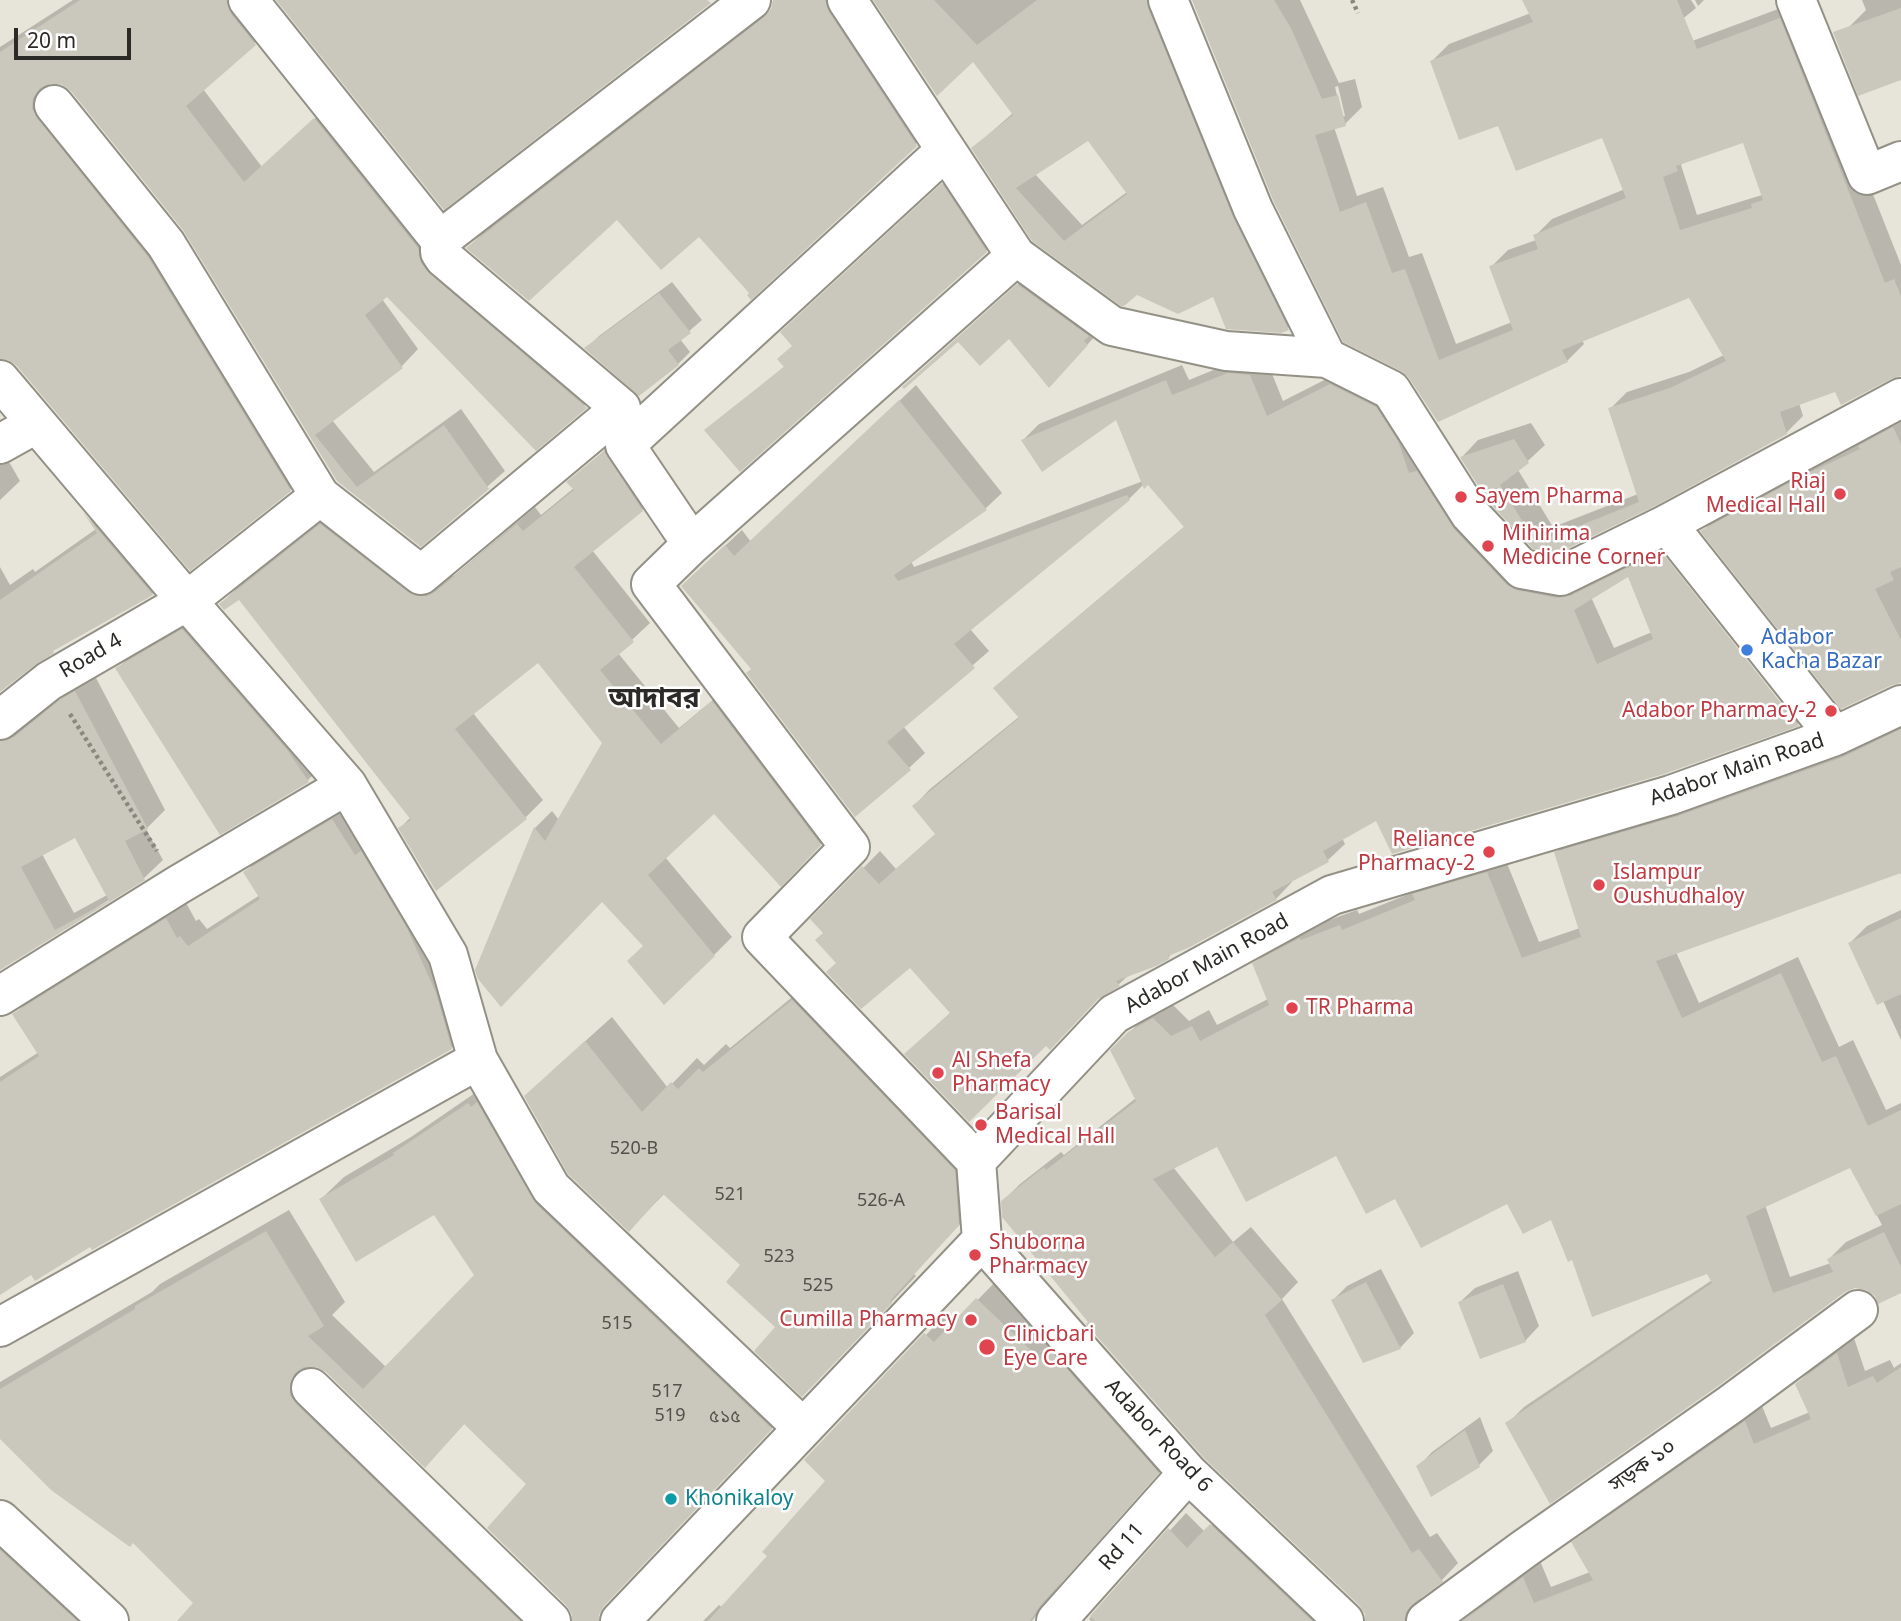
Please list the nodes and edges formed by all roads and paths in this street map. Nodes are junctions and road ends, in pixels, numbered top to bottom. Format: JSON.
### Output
{"nodes":[{"id":1,"x":248,"y":0,"type":"edge"},
{"id":2,"x":751,"y":0,"type":"edge"},
{"id":3,"x":848,"y":0,"type":"edge"},
{"id":4,"x":1168,"y":0,"type":"edge"},
{"id":5,"x":1352,"y":0,"type":"edge"},
{"id":6,"x":1796,"y":0,"type":"edge"},
{"id":7,"x":1358,"y":13,"type":"dead end"},
{"id":8,"x":54,"y":105,"type":"dead end"},
{"id":9,"x":946,"y":150,"type":"junction"},
{"id":10,"x":1901,"y":160,"type":"edge"},
{"id":11,"x":440,"y":240,"type":"junction"},
{"id":12,"x":1016,"y":256,"type":"junction"},
{"id":13,"x":1327,"y":359,"type":"junction"},
{"id":14,"x":0,"y":380,"type":"edge"},
{"id":15,"x":1901,"y":398,"type":"edge"},
{"id":16,"x":621,"y":408,"type":"junction"},
{"id":17,"x":36,"y":424,"type":"junction"},
{"id":18,"x":0,"y":444,"type":"edge"},
{"id":19,"x":625,"y":445,"type":"junction"},
{"id":20,"x":320,"y":496,"type":"junction"},
{"id":21,"x":1667,"y":524,"type":"junction"},
{"id":22,"x":692,"y":544,"type":"junction"},
{"id":23,"x":187,"y":601,"type":"junction"},
{"id":24,"x":49,"y":681,"type":"junction"},
{"id":25,"x":1901,"y":705,"type":"edge"},
{"id":26,"x":0,"y":720,"type":"edge"},
{"id":27,"x":1835,"y":736,"type":"junction"},
{"id":28,"x":347,"y":785,"type":"junction"},
{"id":29,"x":178,"y":885,"type":"junction"},
{"id":30,"x":0,"y":996,"type":"edge"},
{"id":31,"x":478,"y":1060,"type":"junction"},
{"id":32,"x":976,"y":1161,"type":"junction"},
{"id":33,"x":982,"y":1241,"type":"junction"},
{"id":34,"x":1858,"y":1310,"type":"dead end"},
{"id":35,"x":0,"y":1328,"type":"edge"},
{"id":36,"x":311,"y":1388,"type":"dead end"},
{"id":37,"x":803,"y":1429,"type":"junction"},
{"id":38,"x":1188,"y":1473,"type":"junction"},
{"id":39,"x":0,"y":1520,"type":"edge"},
{"id":40,"x":108,"y":1621,"type":"edge"},
{"id":41,"x":551,"y":1621,"type":"edge"},
{"id":42,"x":620,"y":1621,"type":"edge"},
{"id":43,"x":1056,"y":1621,"type":"edge"},
{"id":44,"x":1344,"y":1621,"type":"edge"},
{"id":45,"x":1426,"y":1621,"type":"edge"}],
"edges":[{"from":1,"to":11,"type":"street"},
{"from":2,"to":11,"type":"street"},
{"from":3,"to":9,"type":"street"},
{"from":4,"to":13,"type":"street"},
{"from":5,"to":7,"type":"path"},
{"from":6,"to":10,"type":"street"},
{"from":8,"to":20,"type":"street"},
{"from":9,"to":12,"type":"street"},
{"from":9,"to":19,"type":"street"},
{"from":11,"to":16,"type":"street"},
{"from":12,"to":13,"type":"street"},
{"from":12,"to":22,"type":"street"},
{"from":13,"to":21,"type":"street"},
{"from":14,"to":17,"type":"street"},
{"from":15,"to":21,"type":"street"},
{"from":16,"to":19,"type":"street"},
{"from":16,"to":20,"type":"street"},
{"from":17,"to":18,"type":"street"},
{"from":17,"to":23,"type":"street"},
{"from":19,"to":22,"type":"street"},
{"from":20,"to":23,"type":"street","name":"Road 4"},
{"from":21,"to":27,"type":"street"},
{"from":22,"to":32,"type":"street"},
{"from":23,"to":24,"type":"street","name":"Road 4"},
{"from":23,"to":28,"type":"street"},
{"from":24,"to":26,"type":"street","name":"Road 4"},
{"from":24,"to":29,"type":"path"},
{"from":25,"to":27,"type":"street","name":"Adabor Main Road"},
{"from":27,"to":32,"type":"street","name":"Adabor Main Road"},
{"from":28,"to":29,"type":"street"},
{"from":28,"to":31,"type":"street"},
{"from":29,"to":30,"type":"street"},
{"from":31,"to":35,"type":"street"},
{"from":31,"to":37,"type":"street"},
{"from":32,"to":33,"type":"street"},
{"from":33,"to":37,"type":"street"},
{"from":33,"to":38,"type":"street","name":"Adabor Road 6"},
{"from":34,"to":45,"type":"street","name":"সড়ক ১০"},
{"from":36,"to":41,"type":"street"},
{"from":37,"to":42,"type":"street"},
{"from":38,"to":43,"type":"street","name":"Rd 11"},
{"from":38,"to":44,"type":"street","name":"Adabor Road 6"},
{"from":39,"to":40,"type":"street"}]}
